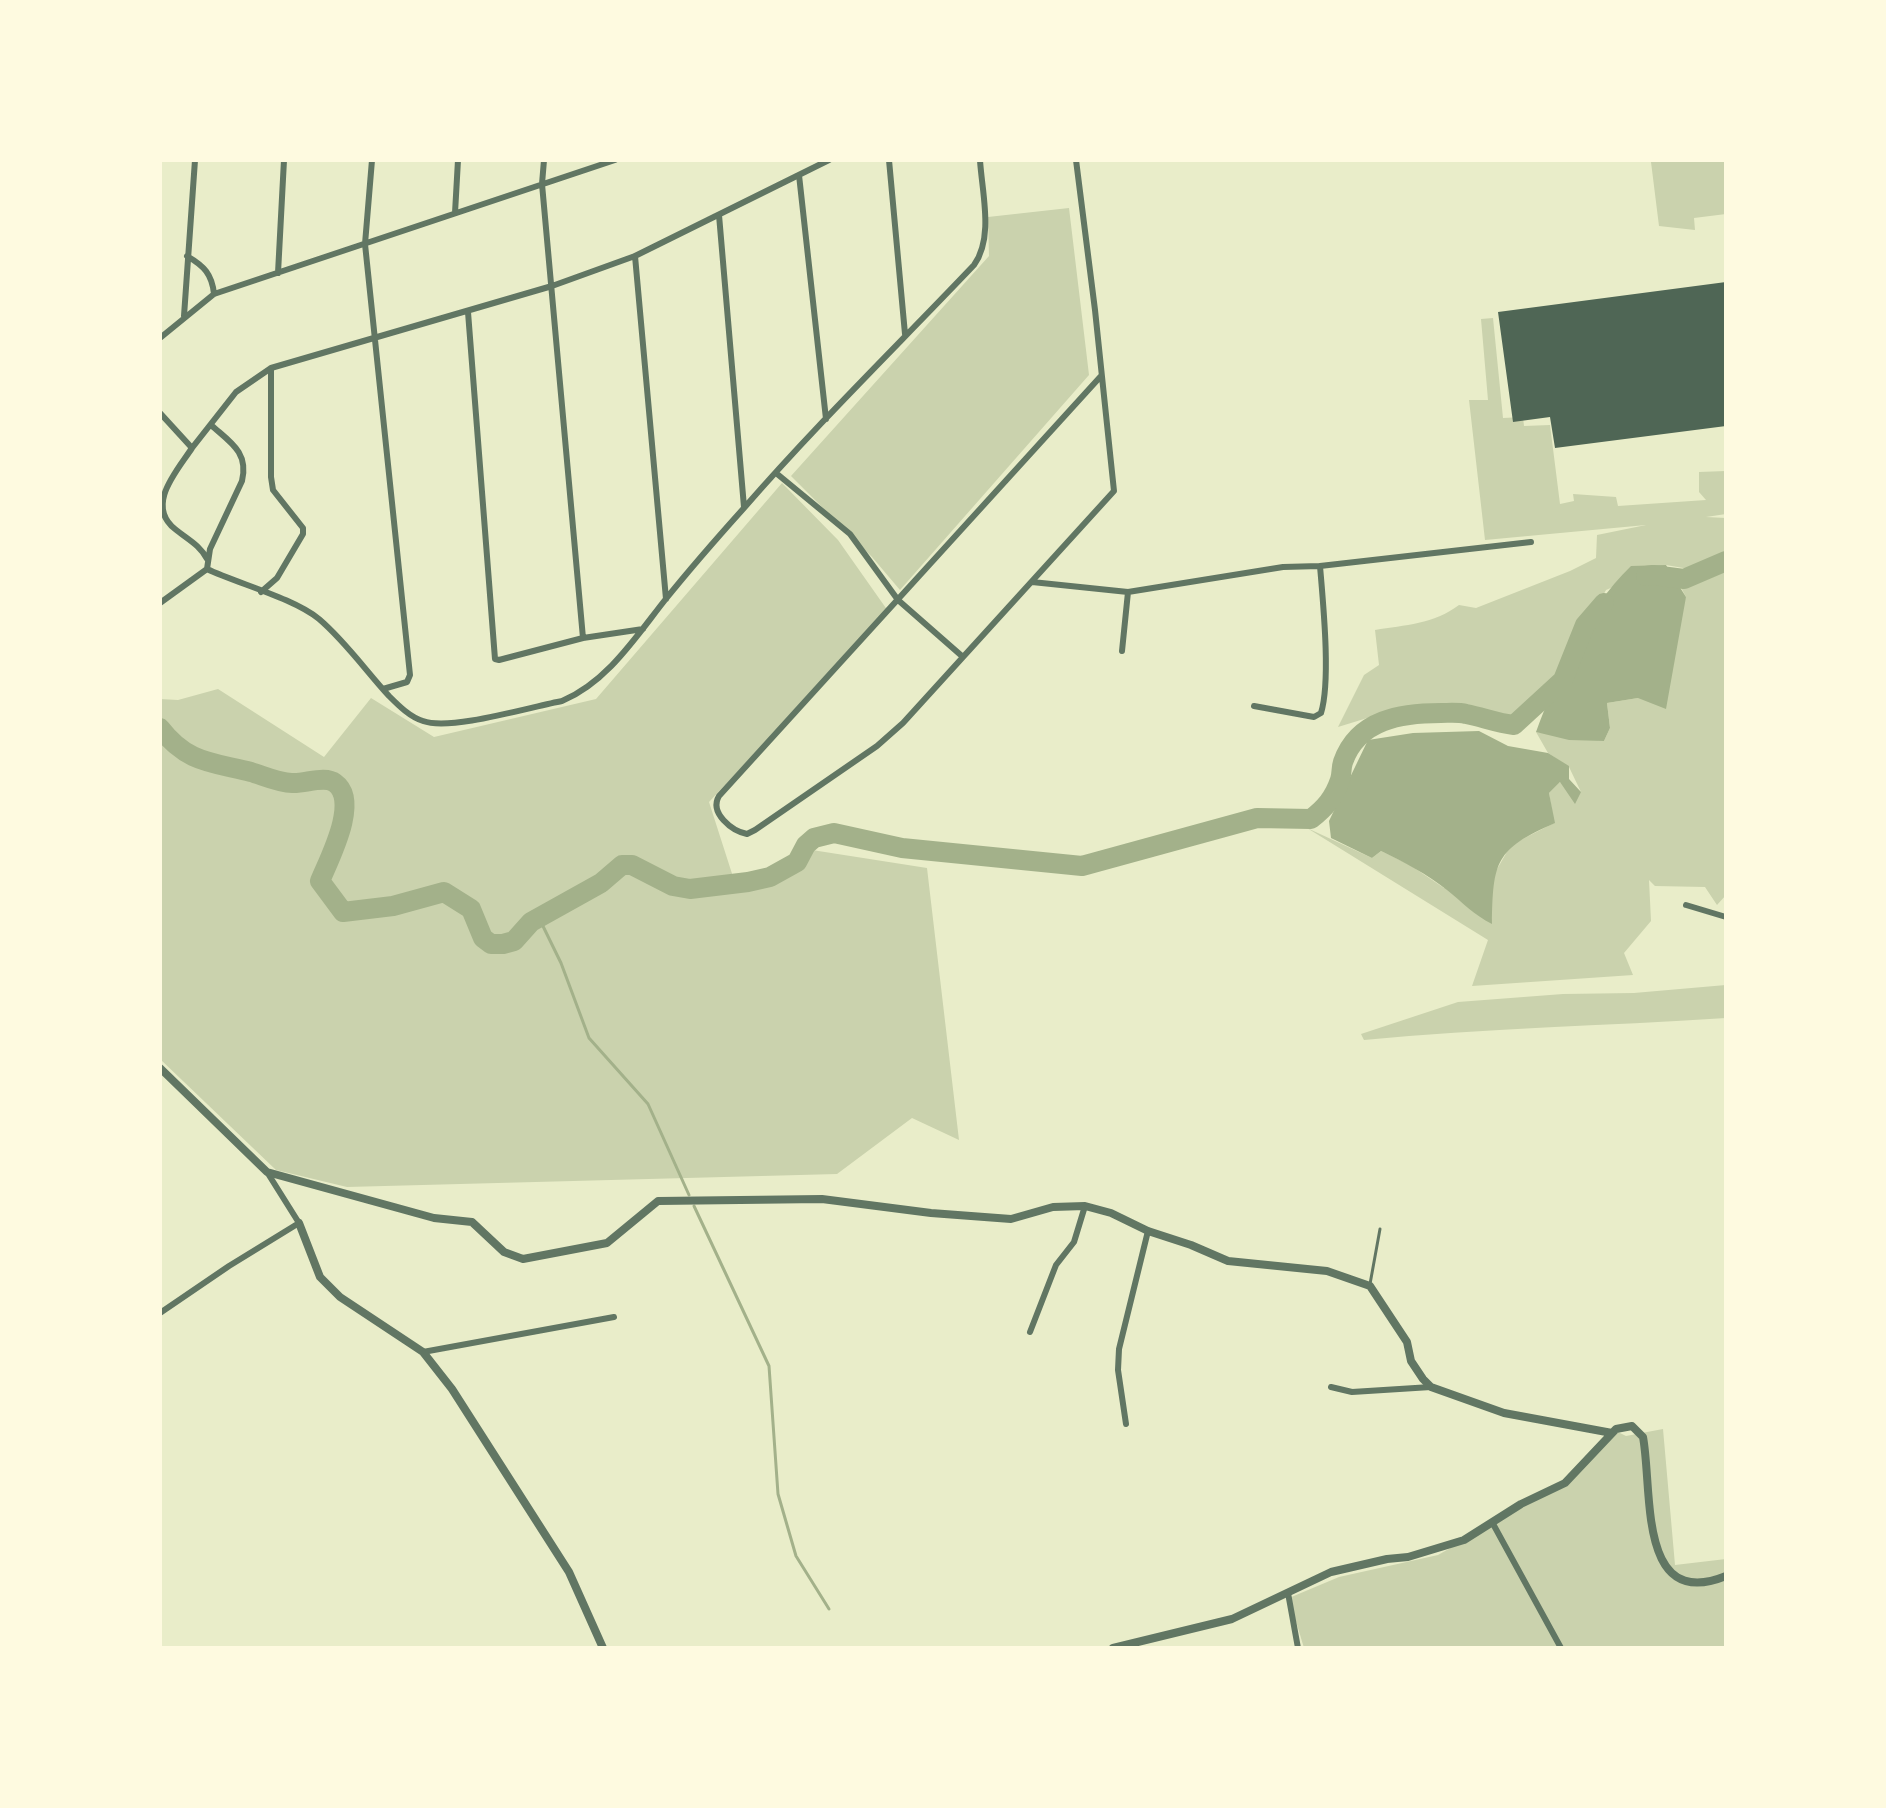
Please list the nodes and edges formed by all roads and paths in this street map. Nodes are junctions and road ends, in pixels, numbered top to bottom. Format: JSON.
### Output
{"nodes":[{"id":1,"x":195,"y":160,"type":"edge"},
{"id":2,"x":284,"y":160,"type":"edge"},
{"id":3,"x":372,"y":160,"type":"edge"},
{"id":4,"x":458,"y":160,"type":"edge"},
{"id":5,"x":544,"y":160,"type":"edge"},
{"id":6,"x":615,"y":160,"type":"edge"},
{"id":7,"x":829,"y":160,"type":"edge"},
{"id":8,"x":889,"y":160,"type":"edge"},
{"id":9,"x":980,"y":160,"type":"edge"},
{"id":10,"x":1076,"y":160,"type":"edge"},
{"id":11,"x":799,"y":175,"type":"junction"},
{"id":12,"x":542,"y":184,"type":"junction"},
{"id":13,"x":455,"y":213,"type":"junction"},
{"id":14,"x":719,"y":215,"type":"junction"},
{"id":15,"x":365,"y":244,"type":"junction"},
{"id":16,"x":187,"y":256,"type":"junction"},
{"id":17,"x":635,"y":256,"type":"junction"},
{"id":18,"x":278,"y":273,"type":"junction"},
{"id":19,"x":552,"y":286,"type":"junction"},
{"id":20,"x":214,"y":294,"type":"junction"},
{"id":21,"x":468,"y":312,"type":"junction"},
{"id":22,"x":184,"y":316,"type":"junction"},
{"id":23,"x":905,"y":334,"type":"junction"},
{"id":24,"x":160,"y":338,"type":"edge"},
{"id":25,"x":374,"y":340,"type":"junction"},
{"id":26,"x":271,"y":368,"type":"junction"},
{"id":27,"x":1101,"y":376,"type":"junction"},
{"id":28,"x":160,"y":413,"type":"edge"},
{"id":29,"x":826,"y":419,"type":"junction"},
{"id":30,"x":211,"y":425,"type":"junction"},
{"id":31,"x":192,"y":448,"type":"junction"},
{"id":32,"x":776,"y":473,"type":"junction"},
{"id":33,"x":744,"y":507,"type":"junction"},
{"id":34,"x":1531,"y":542,"type":"dead end"},
{"id":35,"x":207,"y":559,"type":"junction"},
{"id":36,"x":1320,"y":566,"type":"junction"},
{"id":37,"x":207,"y":569,"type":"junction"},
{"id":38,"x":1032,"y":582,"type":"junction"},
{"id":39,"x":261,"y":592,"type":"junction"},
{"id":40,"x":1128,"y":592,"type":"junction"},
{"id":41,"x":666,"y":599,"type":"junction"},
{"id":42,"x":898,"y":600,"type":"junction"},
{"id":43,"x":160,"y":603,"type":"edge"},
{"id":44,"x":643,"y":629,"type":"junction"},
{"id":45,"x":583,"y":638,"type":"junction"},
{"id":46,"x":1122,"y":651,"type":"dead end"},
{"id":47,"x":963,"y":657,"type":"junction"},
{"id":48,"x":383,"y":689,"type":"junction"},
{"id":49,"x":1254,"y":706,"type":"dead end"},
{"id":50,"x":1686,"y":905,"type":"dead end"},
{"id":51,"x":1726,"y":917,"type":"edge"},
{"id":52,"x":160,"y":1068,"type":"edge"},
{"id":53,"x":267,"y":1172,"type":"junction"},
{"id":54,"x":1085,"y":1206,"type":"junction"},
{"id":55,"x":299,"y":1223,"type":"junction"},
{"id":56,"x":1380,"y":1229,"type":"dead end"},
{"id":57,"x":1148,"y":1231,"type":"junction"},
{"id":58,"x":1370,"y":1286,"type":"junction"},
{"id":59,"x":160,"y":1313,"type":"edge"},
{"id":60,"x":614,"y":1317,"type":"dead end"},
{"id":61,"x":1030,"y":1332,"type":"dead end"},
{"id":62,"x":423,"y":1352,"type":"junction"},
{"id":63,"x":1331,"y":1387,"type":"dead end"},
{"id":64,"x":1431,"y":1387,"type":"junction"},
{"id":65,"x":1126,"y":1424,"type":"dead end"},
{"id":66,"x":1612,"y":1433,"type":"junction"},
{"id":67,"x":1492,"y":1522,"type":"junction"},
{"id":68,"x":1726,"y":1576,"type":"edge"},
{"id":69,"x":1288,"y":1593,"type":"junction"},
{"id":70,"x":1117,"y":1647,"type":"edge"},
{"id":71,"x":603,"y":1648,"type":"edge"},
{"id":72,"x":1298,"y":1648,"type":"edge"},
{"id":73,"x":1561,"y":1648,"type":"edge"}],
"edges":[{"from":1,"to":16,"type":"street"},
{"from":2,"to":18,"type":"street"},
{"from":3,"to":15,"type":"street"},
{"from":4,"to":13,"type":"street"},
{"from":5,"to":12,"type":"street"},
{"from":6,"to":12,"type":"street"},
{"from":7,"to":11,"type":"street"},
{"from":8,"to":23,"type":"street"},
{"from":9,"to":23,"type":"street"},
{"from":10,"to":27,"type":"street"},
{"from":11,"to":14,"type":"street"},
{"from":11,"to":29,"type":"street"},
{"from":12,"to":13,"type":"street"},
{"from":12,"to":19,"type":"street"},
{"from":13,"to":15,"type":"street"},
{"from":14,"to":17,"type":"street"},
{"from":14,"to":33,"type":"street"},
{"from":15,"to":18,"type":"street"},
{"from":15,"to":25,"type":"street"},
{"from":16,"to":20,"type":"street"},
{"from":16,"to":22,"type":"street"},
{"from":17,"to":19,"type":"street"},
{"from":17,"to":41,"type":"street"},
{"from":18,"to":20,"type":"street"},
{"from":19,"to":21,"type":"street"},
{"from":19,"to":45,"type":"street"},
{"from":20,"to":22,"type":"street"},
{"from":21,"to":25,"type":"street"},
{"from":21,"to":45,"type":"street"},
{"from":22,"to":24,"type":"street"},
{"from":23,"to":29,"type":"street"},
{"from":25,"to":26,"type":"street"},
{"from":25,"to":48,"type":"street"},
{"from":26,"to":30,"type":"street"},
{"from":26,"to":39,"type":"street"},
{"from":27,"to":38,"type":"street"},
{"from":27,"to":42,"type":"street"},
{"from":28,"to":31,"type":"street"},
{"from":29,"to":32,"type":"street"},
{"from":30,"to":31,"type":"street"},
{"from":30,"to":35,"type":"street"},
{"from":31,"to":35,"type":"street"},
{"from":32,"to":33,"type":"street"},
{"from":32,"to":42,"type":"street"},
{"from":33,"to":41,"type":"street"},
{"from":34,"to":36,"type":"street"},
{"from":35,"to":37,"type":"street"},
{"from":36,"to":40,"type":"street"},
{"from":36,"to":49,"type":"street"},
{"from":37,"to":39,"type":"street"},
{"from":37,"to":43,"type":"street"},
{"from":38,"to":40,"type":"street"},
{"from":38,"to":47,"type":"street"},
{"from":39,"to":48,"type":"street"},
{"from":40,"to":46,"type":"street"},
{"from":41,"to":44,"type":"street"},
{"from":42,"to":47,"type":"street"},
{"from":42,"to":47,"type":"street"},
{"from":44,"to":45,"type":"street"},
{"from":44,"to":48,"type":"street"},
{"from":50,"to":51,"type":"street"},
{"from":52,"to":53,"type":"street"},
{"from":53,"to":54,"type":"street"},
{"from":53,"to":55,"type":"street"},
{"from":54,"to":57,"type":"street"},
{"from":54,"to":61,"type":"street"},
{"from":55,"to":59,"type":"street"},
{"from":55,"to":62,"type":"street"},
{"from":56,"to":58,"type":"lane"},
{"from":57,"to":58,"type":"street"},
{"from":57,"to":65,"type":"street"},
{"from":58,"to":64,"type":"street"},
{"from":60,"to":62,"type":"street"},
{"from":62,"to":71,"type":"street"},
{"from":63,"to":64,"type":"street"},
{"from":64,"to":66,"type":"street"},
{"from":66,"to":67,"type":"street"},
{"from":66,"to":68,"type":"street"},
{"from":67,"to":69,"type":"street"},
{"from":67,"to":73,"type":"street"},
{"from":69,"to":70,"type":"street"},
{"from":69,"to":72,"type":"street"}]}
